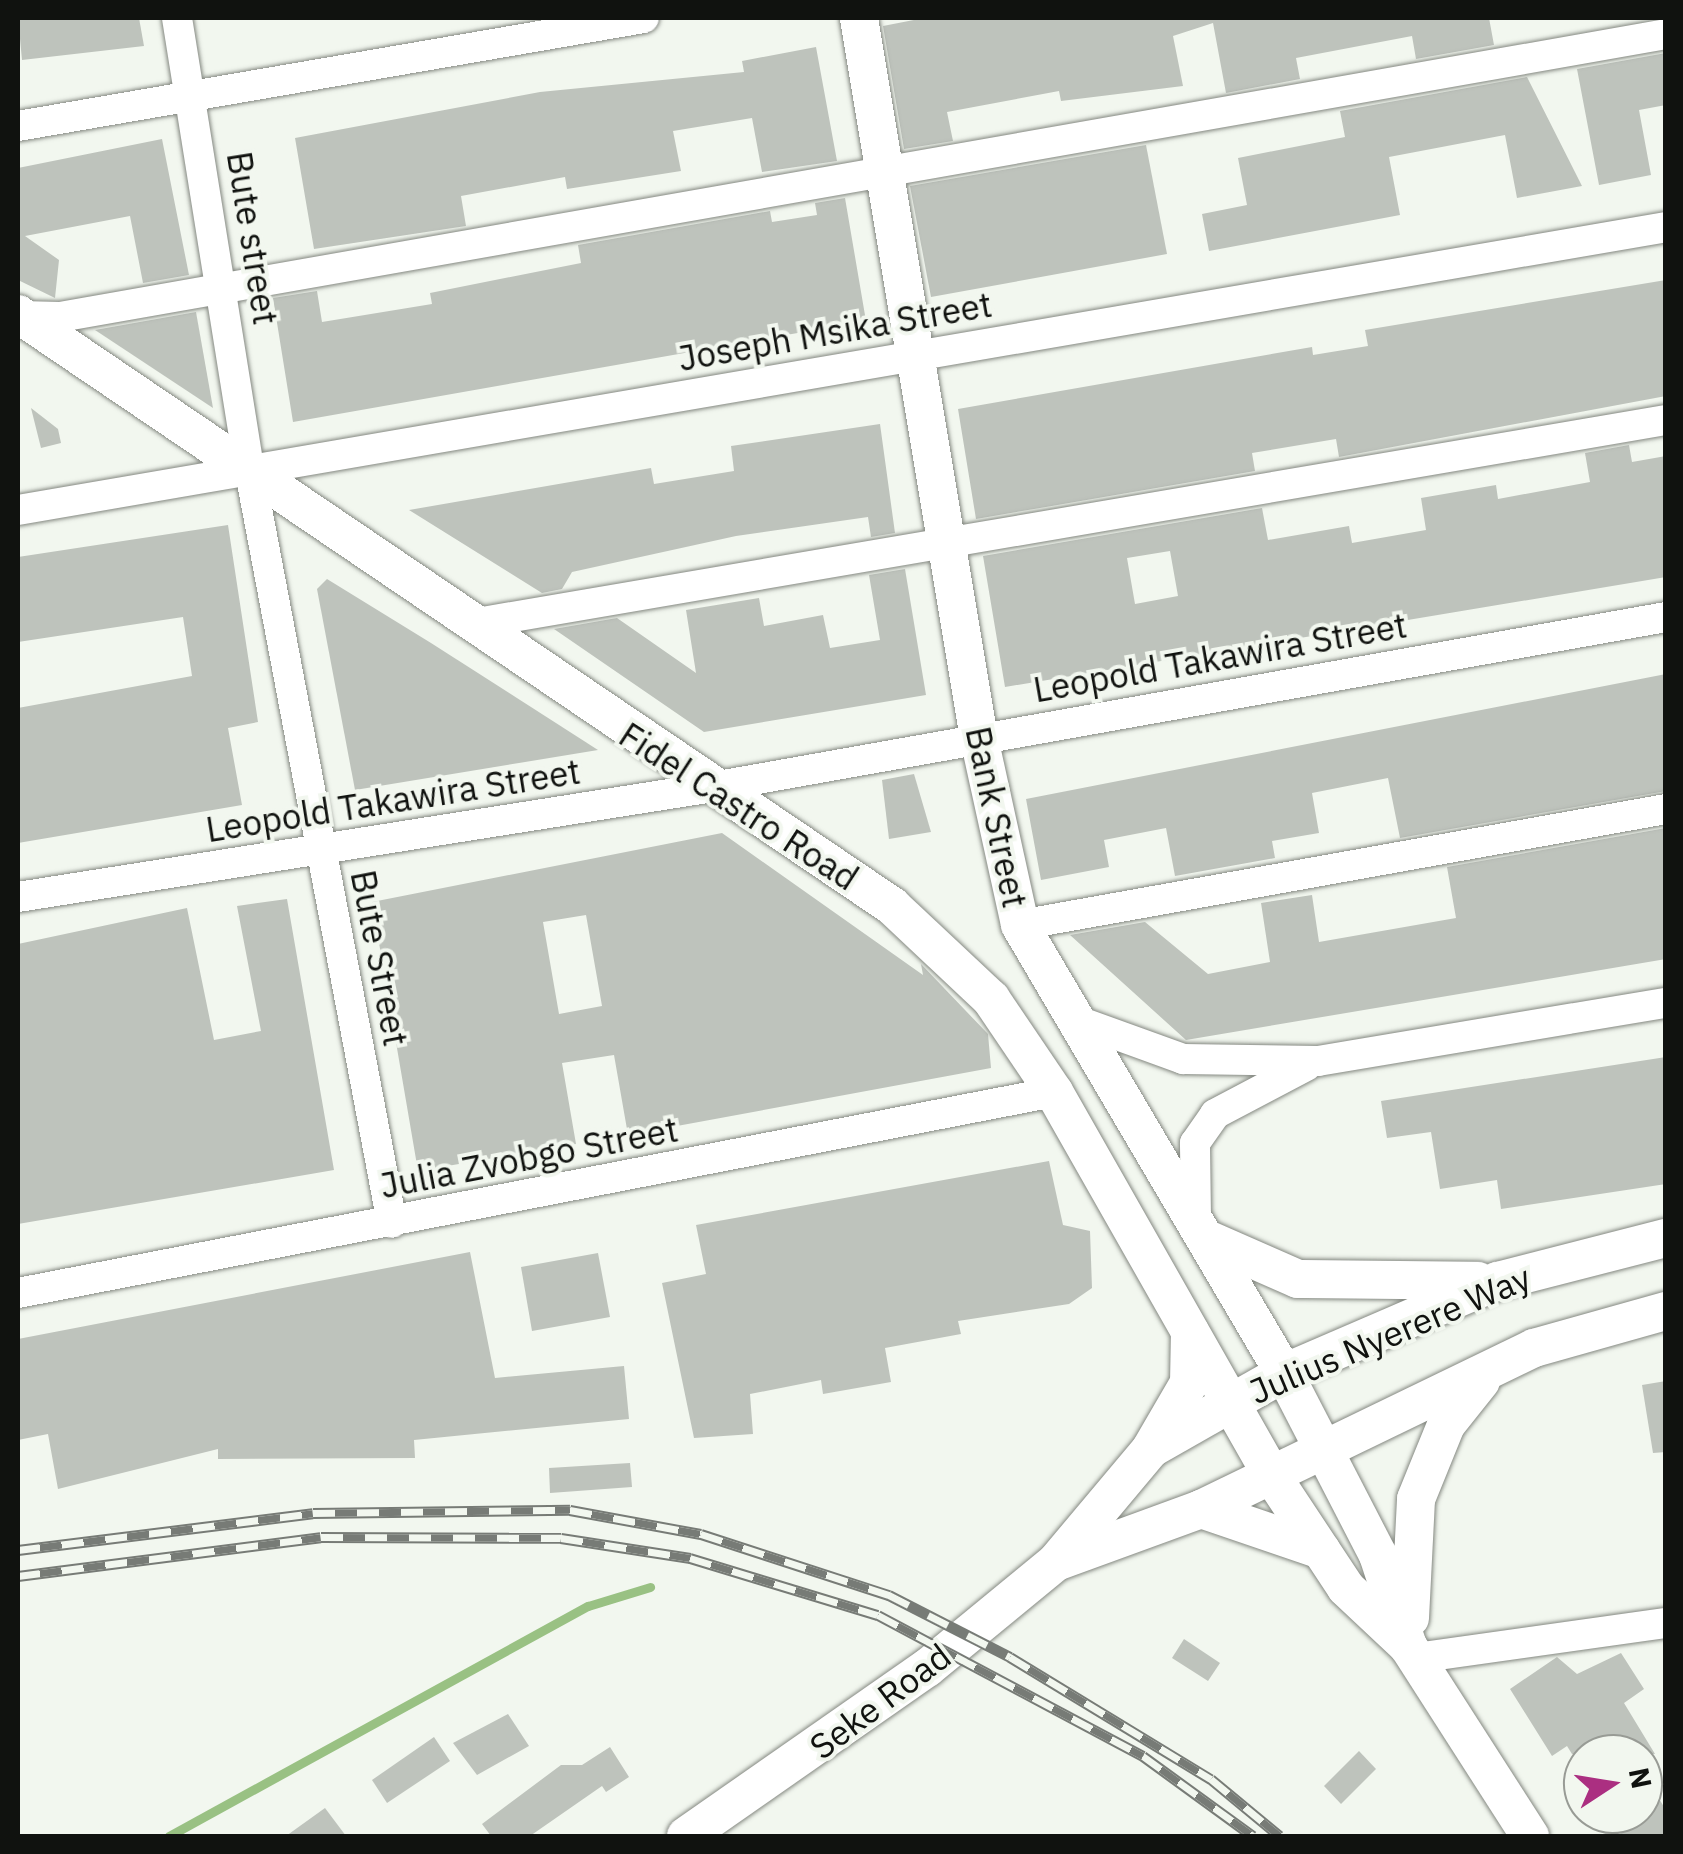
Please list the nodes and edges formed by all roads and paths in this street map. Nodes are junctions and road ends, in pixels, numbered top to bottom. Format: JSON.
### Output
{"nodes":[{"id":1,"x":177,"y":18,"type":"edge"},
{"id":2,"x":644,"y":18,"type":"edge"},
{"id":3,"x":859,"y":18,"type":"edge"},
{"id":4,"x":1666,"y":34,"type":"edge"},
{"id":5,"x":191,"y":96,"type":"junction"},
{"id":6,"x":18,"y":126,"type":"edge"},
{"id":7,"x":884,"y":166,"type":"junction"},
{"id":8,"x":1666,"y":227,"type":"edge"},
{"id":9,"x":225,"y":286,"type":"junction"},
{"id":10,"x":18,"y":315,"type":"edge"},
{"id":11,"x":915,"y":354,"type":"junction"},
{"id":12,"x":1666,"y":420,"type":"edge"},
{"id":13,"x":250,"y":472,"type":"junction"},
{"id":14,"x":18,"y":510,"type":"edge"},
{"id":15,"x":946,"y":544,"type":"junction"},
{"id":16,"x":1666,"y":617,"type":"edge"},
{"id":17,"x":471,"y":624,"type":"junction"},
{"id":18,"x":979,"y":738,"type":"junction"},
{"id":19,"x":707,"y":788,"type":"junction"},
{"id":20,"x":1666,"y":810,"type":"edge"},
{"id":21,"x":321,"y":849,"type":"junction"},
{"id":22,"x":18,"y":897,"type":"edge"},
{"id":23,"x":1020,"y":925,"type":"junction"},
{"id":24,"x":1666,"y":1003,"type":"edge"},
{"id":25,"x":1081,"y":1022,"type":"junction"},
{"id":26,"x":1318,"y":1061,"type":"junction"},
{"id":27,"x":1054,"y":1092,"type":"junction"},
{"id":28,"x":392,"y":1223,"type":"junction"},
{"id":29,"x":1203,"y":1229,"type":"junction"},
{"id":30,"x":1666,"y":1238,"type":"edge"},
{"id":31,"x":1498,"y":1281,"type":"junction"},
{"id":32,"x":18,"y":1293,"type":"edge"},
{"id":33,"x":1666,"y":1310,"type":"edge"},
{"id":34,"x":1190,"y":1330,"type":"junction"},
{"id":35,"x":1284,"y":1373,"type":"junction"},
{"id":36,"x":1488,"y":1374,"type":"junction"},
{"id":37,"x":1232,"y":1402,"type":"junction"},
{"id":38,"x":1322,"y":1449,"type":"junction"},
{"id":39,"x":1150,"y":1450,"type":"junction"},
{"id":40,"x":1272,"y":1476,"type":"junction"},
{"id":41,"x":1202,"y":1509,"type":"junction"},
{"id":42,"x":1321,"y":1550,"type":"junction"},
{"id":43,"x":1056,"y":1562,"type":"junction"},
{"id":44,"x":1666,"y":1623,"type":"edge"},
{"id":45,"x":1412,"y":1652,"type":"junction"},
{"id":46,"x":691,"y":1835,"type":"edge"},
{"id":47,"x":1530,"y":1836,"type":"edge"}],
"edges":[{"from":1,"to":5,"type":"street","name":"Bute street"},
{"from":2,"to":5,"type":"street"},
{"from":3,"to":7,"type":"main road","name":"Bank Street"},
{"from":4,"to":7,"type":"street"},
{"from":5,"to":6,"type":"street"},
{"from":5,"to":9,"type":"street","name":"Bute street"},
{"from":7,"to":9,"type":"street"},
{"from":7,"to":11,"type":"main road","name":"Bank Street"},
{"from":8,"to":11,"type":"street","name":"Joseph Msika Street"},
{"from":9,"to":10,"type":"street"},
{"from":9,"to":13,"type":"street","name":"Bute street"},
{"from":10,"to":13,"type":"main road","name":"Fidel Castro Road"},
{"from":11,"to":13,"type":"street","name":"Joseph Msika Street"},
{"from":11,"to":15,"type":"main road","name":"Bank Street"},
{"from":12,"to":15,"type":"street"},
{"from":13,"to":14,"type":"street","name":"Joseph Msika Street"},
{"from":13,"to":17,"type":"main road","name":"Fidel Castro Road"},
{"from":13,"to":21,"type":"street","name":"Bute Street"},
{"from":15,"to":17,"type":"street"},
{"from":15,"to":18,"type":"main road","name":"Bank Street"},
{"from":16,"to":18,"type":"street","name":"Leopold Takawira Street"},
{"from":17,"to":19,"type":"main road","name":"Fidel Castro Road"},
{"from":18,"to":19,"type":"street","name":"Leopold Takawira Street"},
{"from":18,"to":23,"type":"main road","name":"Bank Street"},
{"from":19,"to":21,"type":"street","name":"Leopold Takawira Street"},
{"from":19,"to":27,"type":"main road","name":"Fidel Castro Road"},
{"from":20,"to":23,"type":"street"},
{"from":21,"to":22,"type":"street","name":"Leopold Takawira Street"},
{"from":21,"to":28,"type":"street","name":"Bute Street"},
{"from":23,"to":25,"type":"main road","name":"Bank Street"},
{"from":24,"to":26,"type":"street"},
{"from":25,"to":26,"type":"street"},
{"from":25,"to":29,"type":"main road","name":"Bank Street"},
{"from":26,"to":29,"type":"street"},
{"from":27,"to":28,"type":"street","name":"Julia Zvobgo Street"},
{"from":27,"to":34,"type":"main road","name":"Fidel Castro Road"},
{"from":28,"to":32,"type":"street","name":"Julia Zvobgo Street"},
{"from":29,"to":31,"type":"main road"},
{"from":29,"to":35,"type":"main road","name":"Bank Street"},
{"from":30,"to":31,"type":"main road","name":"Julius Nyerere Way"},
{"from":31,"to":35,"type":"main road","name":"Julius Nyerere Way"},
{"from":33,"to":36,"type":"main road","name":"Julius Nyerere Way"},
{"from":34,"to":37,"type":"main road","name":"Fidel Castro Road"},
{"from":34,"to":39,"type":"main road"},
{"from":35,"to":37,"type":"main road","name":"Julius Nyerere Way"},
{"from":35,"to":38,"type":"main road","name":"Bank Street"},
{"from":36,"to":38,"type":"main road","name":"Julius Nyerere Way"},
{"from":36,"to":45,"type":"main road"},
{"from":37,"to":39,"type":"main road","name":"Julius Nyerere Way"},
{"from":37,"to":40,"type":"main road","name":"Fidel Castro Road"},
{"from":38,"to":40,"type":"main road","name":"Julius Nyerere Way"},
{"from":38,"to":45,"type":"main road","name":"Bank Street"},
{"from":39,"to":43,"type":"main road"},
{"from":40,"to":41,"type":"main road","name":"Julius Nyerere Way"},
{"from":40,"to":42,"type":"main road","name":"Fidel Castro Road"},
{"from":41,"to":42,"type":"main road"},
{"from":41,"to":43,"type":"main road","name":"Julius Nyerere Way"},
{"from":42,"to":45,"type":"main road","name":"Fidel Castro Road"},
{"from":43,"to":46,"type":"main road","name":"Seke Road"},
{"from":44,"to":45,"type":"street"},
{"from":45,"to":47,"type":"main road"}]}
